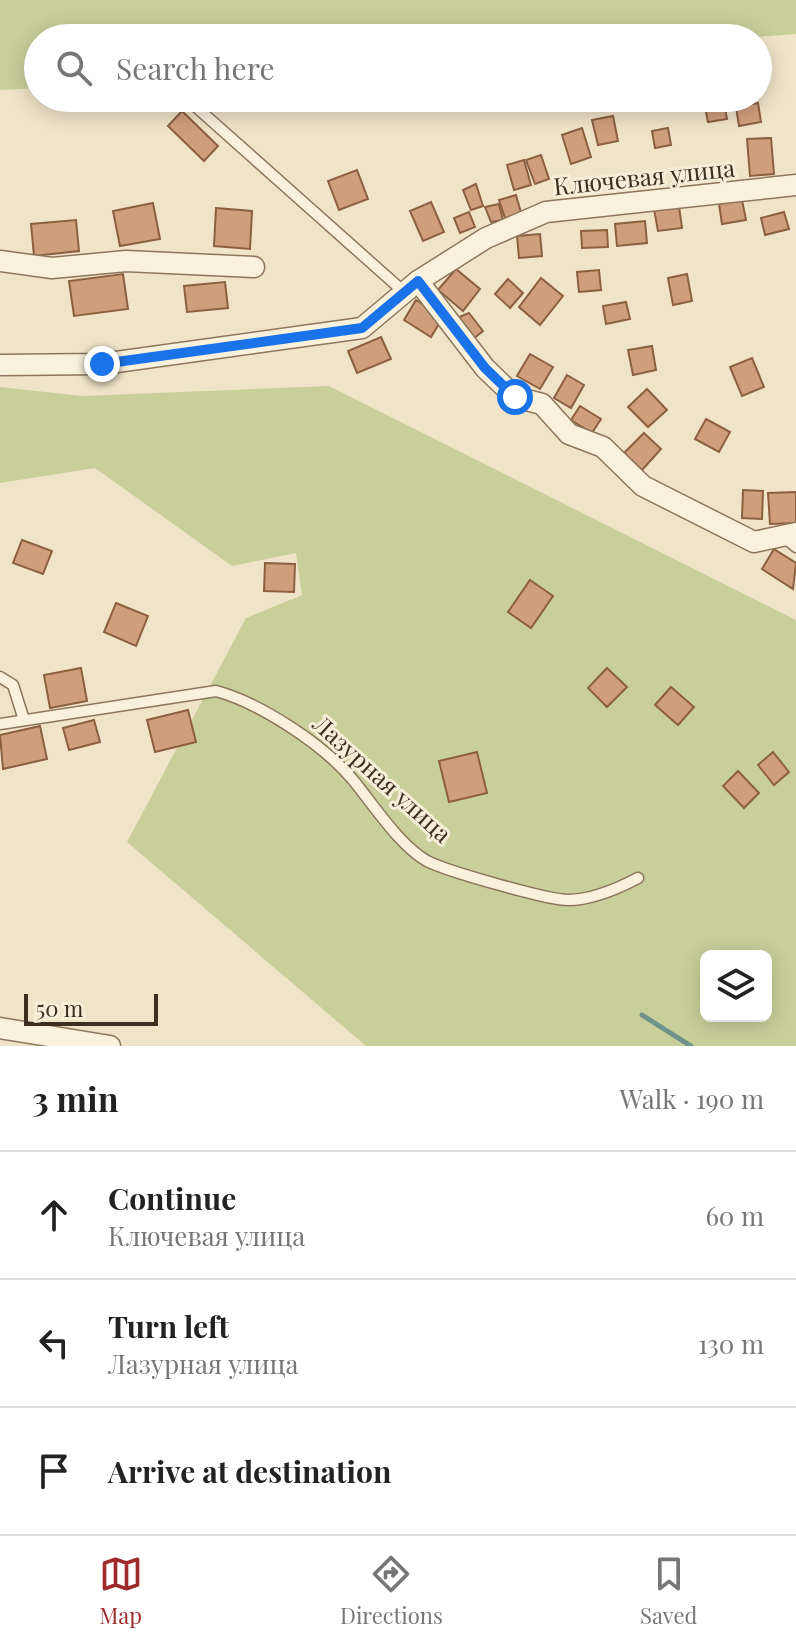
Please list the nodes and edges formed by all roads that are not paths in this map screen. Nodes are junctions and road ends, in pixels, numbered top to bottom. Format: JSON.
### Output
{"nodes":[{"id":1,"x":202,"y":112,"type":"edge"},
{"id":2,"x":796,"y":185,"type":"edge"},
{"id":3,"x":0,"y":261,"type":"edge"},
{"id":4,"x":254,"y":267,"type":"dead end"},
{"id":5,"x":411,"y":286,"type":"junction"},
{"id":6,"x":0,"y":365,"type":"edge"},
{"id":7,"x":792,"y":539,"type":"edge"},
{"id":8,"x":0,"y":677,"type":"edge"},
{"id":9,"x":24,"y":720,"type":"junction"},
{"id":10,"x":0,"y":724,"type":"edge"},
{"id":11,"x":638,"y":878,"type":"dead end"},
{"id":12,"x":0,"y":1028,"type":"edge"},
{"id":13,"x":110,"y":1046,"type":"edge"}],
"edges":[{"from":1,"to":5,"type":"lane"},
{"from":2,"to":5,"type":"street","name":"Ключевая улица"},
{"from":3,"to":4,"type":"street"},
{"from":5,"to":6,"type":"street"},
{"from":5,"to":7,"type":"street"},
{"from":8,"to":9,"type":"lane"},
{"from":9,"to":10,"type":"lane","name":"Лазурная улица"},
{"from":9,"to":11,"type":"lane","name":"Лазурная улица"},
{"from":12,"to":13,"type":"street"}]}
